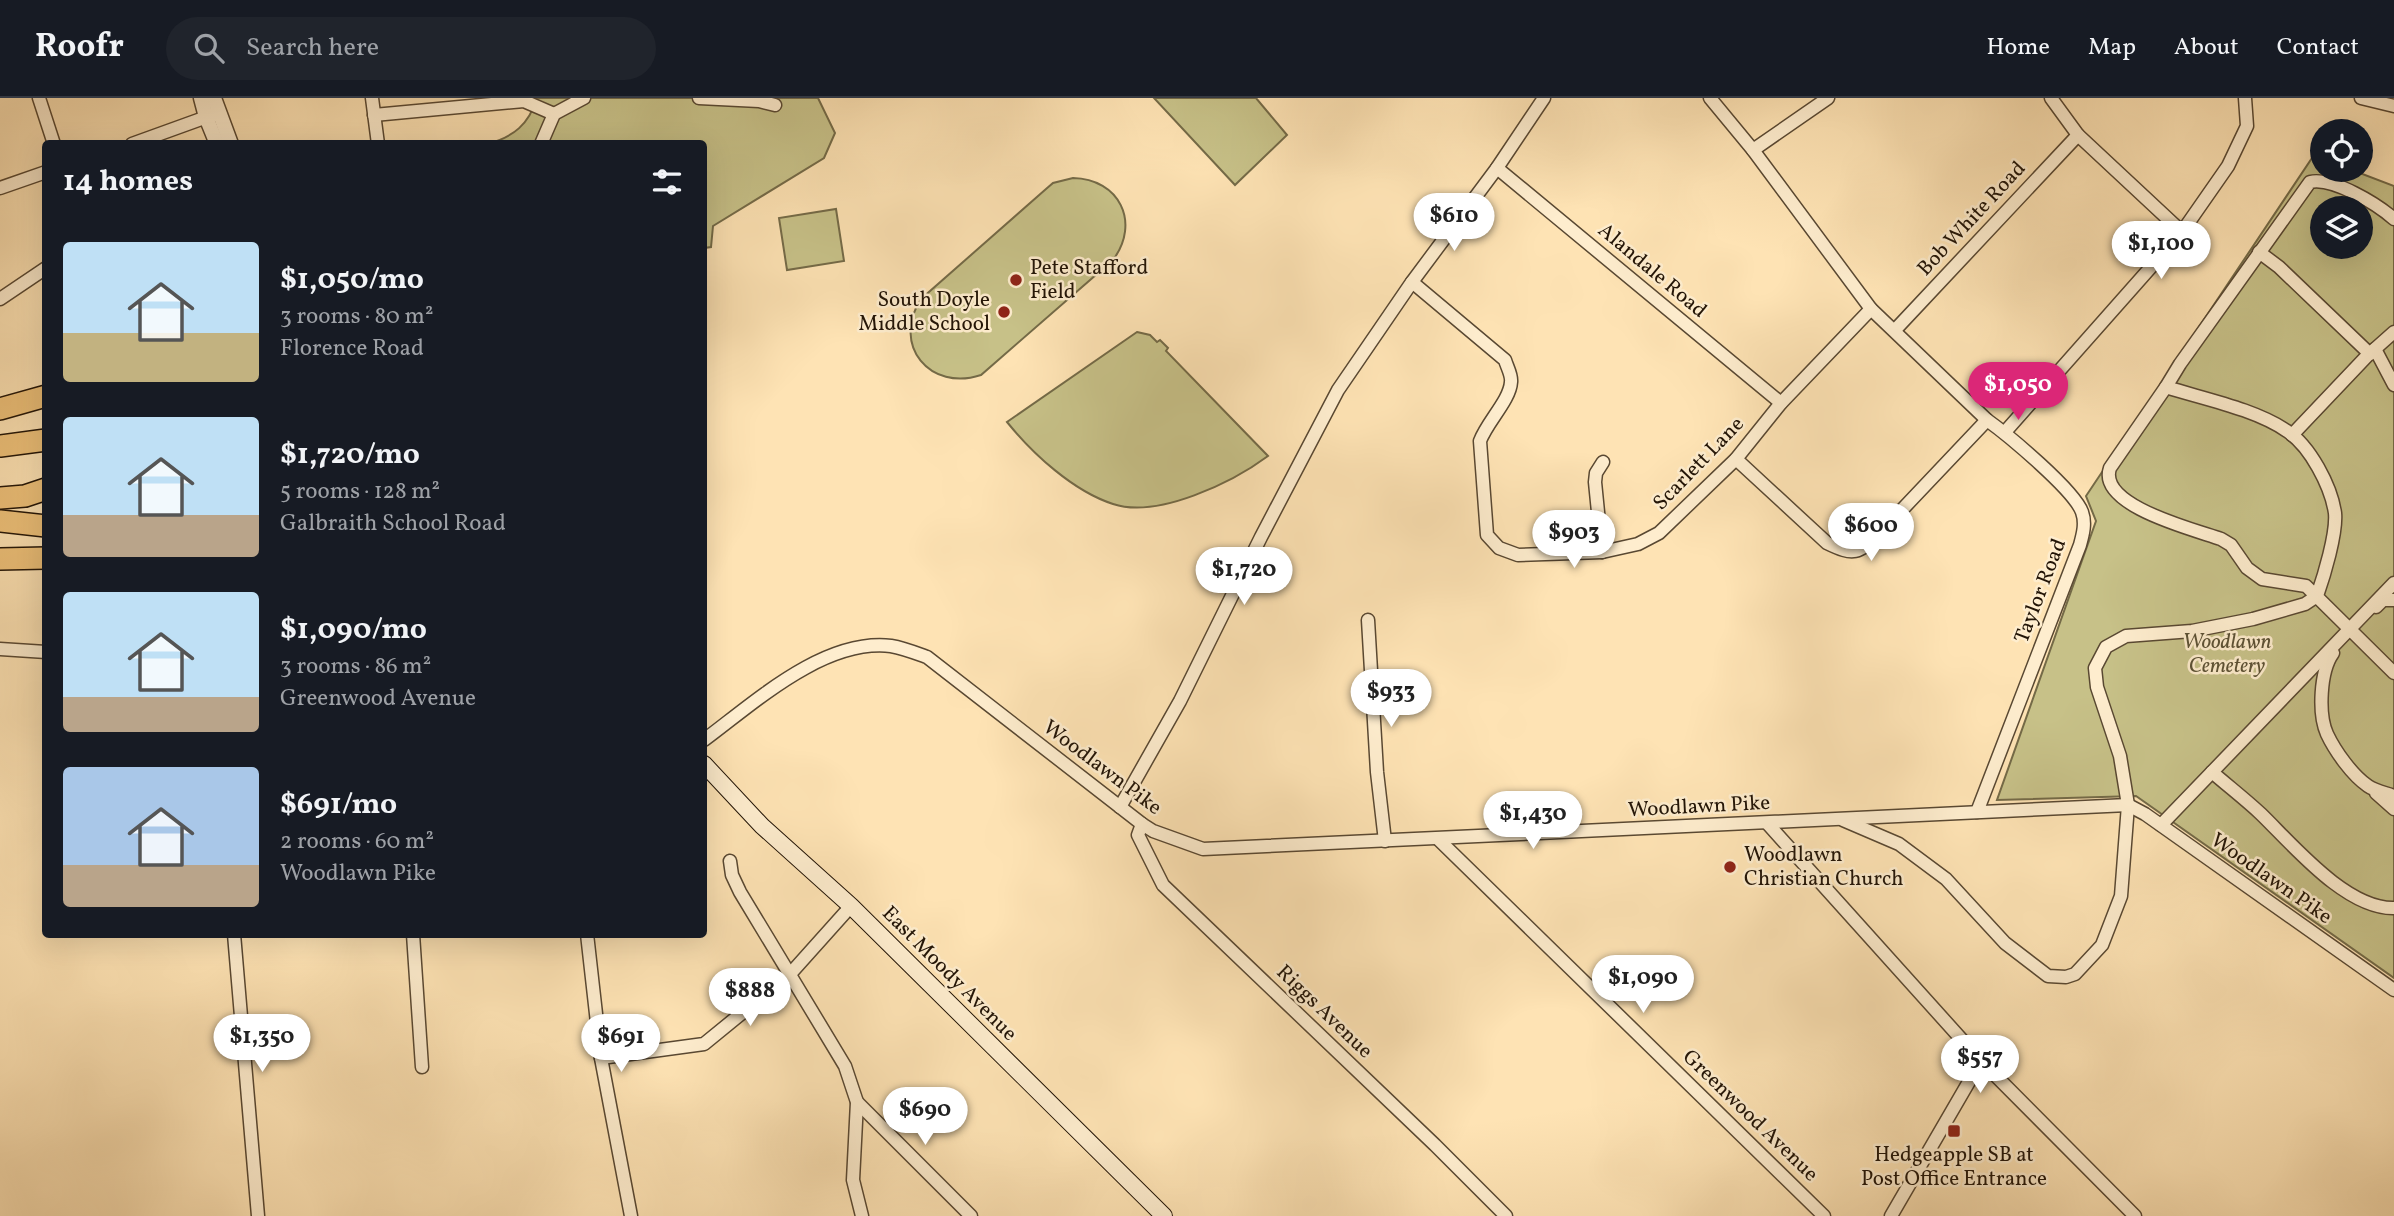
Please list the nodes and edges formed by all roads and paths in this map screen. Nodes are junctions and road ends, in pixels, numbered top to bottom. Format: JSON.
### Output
{"nodes":[{"id":1,"x":39,"y":98,"type":"edge"},
{"id":2,"x":201,"y":98,"type":"edge"},
{"id":3,"x":215,"y":98,"type":"edge"},
{"id":4,"x":372,"y":98,"type":"edge"},
{"id":5,"x":584,"y":98,"type":"edge"},
{"id":6,"x":699,"y":98,"type":"edge"},
{"id":7,"x":1544,"y":98,"type":"edge"},
{"id":8,"x":1710,"y":98,"type":"edge"},
{"id":9,"x":1828,"y":98,"type":"edge"},
{"id":10,"x":2051,"y":98,"type":"edge"},
{"id":11,"x":2245,"y":98,"type":"edge"},
{"id":12,"x":2361,"y":98,"type":"edge"},
{"id":13,"x":775,"y":105,"type":"dead end"},
{"id":14,"x":2394,"y":106,"type":"edge"},
{"id":15,"x":554,"y":114,"type":"junction"},
{"id":16,"x":212,"y":115,"type":"junction"},
{"id":17,"x":374,"y":115,"type":"junction"},
{"id":18,"x":2078,"y":135,"type":"junction"},
{"id":19,"x":53,"y":140,"type":"edge"},
{"id":20,"x":141,"y":140,"type":"edge"},
{"id":21,"x":216,"y":140,"type":"edge"},
{"id":22,"x":228,"y":140,"type":"edge"},
{"id":23,"x":377,"y":140,"type":"edge"},
{"id":24,"x":543,"y":140,"type":"edge"},
{"id":25,"x":1753,"y":150,"type":"junction"},
{"id":26,"x":1497,"y":168,"type":"junction"},
{"id":27,"x":42,"y":173,"type":"edge"},
{"id":28,"x":0,"y":188,"type":"edge"},
{"id":29,"x":2394,"y":219,"type":"edge"},
{"id":30,"x":2182,"y":232,"type":"junction"},
{"id":31,"x":2259,"y":252,"type":"junction"},
{"id":32,"x":42,"y":271,"type":"edge"},
{"id":33,"x":1412,"y":282,"type":"junction"},
{"id":34,"x":0,"y":299,"type":"edge"},
{"id":35,"x":1871,"y":309,"type":"junction"},
{"id":36,"x":1895,"y":330,"type":"junction"},
{"id":37,"x":2391,"y":336,"type":"edge"},
{"id":38,"x":2372,"y":351,"type":"junction"},
{"id":39,"x":2394,"y":385,"type":"edge"},
{"id":40,"x":2166,"y":387,"type":"junction"},
{"id":41,"x":42,"y":397,"type":"edge"},
{"id":42,"x":1781,"y":404,"type":"junction"},
{"id":43,"x":0,"y":409,"type":"edge"},
{"id":44,"x":1987,"y":420,"type":"junction"},
{"id":45,"x":2005,"y":432,"type":"junction"},
{"id":46,"x":2292,"y":435,"type":"junction"},
{"id":47,"x":42,"y":441,"type":"edge"},
{"id":48,"x":0,"y":446,"type":"edge"},
{"id":49,"x":1736,"y":459,"type":"junction"},
{"id":50,"x":1603,"y":462,"type":"dead end"},
{"id":51,"x":42,"y":490,"type":"edge"},
{"id":52,"x":0,"y":498,"type":"edge"},
{"id":53,"x":0,"y":521,"type":"edge"},
{"id":54,"x":42,"y":526,"type":"edge"},
{"id":55,"x":1602,"y":552,"type":"junction"},
{"id":56,"x":42,"y":558,"type":"edge"},
{"id":57,"x":0,"y":559,"type":"edge"},
{"id":58,"x":2394,"y":583,"type":"edge"},
{"id":59,"x":2317,"y":597,"type":"junction"},
{"id":60,"x":2394,"y":600,"type":"edge"},
{"id":61,"x":1368,"y":620,"type":"dead end"},
{"id":62,"x":2349,"y":630,"type":"junction"},
{"id":63,"x":0,"y":649,"type":"edge"},
{"id":64,"x":42,"y":652,"type":"edge"},
{"id":65,"x":2394,"y":674,"type":"edge"},
{"id":66,"x":2294,"y":687,"type":"junction"},
{"id":67,"x":2322,"y":698,"type":"junction"},
{"id":68,"x":707,"y":738,"type":"edge"},
{"id":69,"x":707,"y":767,"type":"edge"},
{"id":70,"x":2212,"y":772,"type":"junction"},
{"id":71,"x":2369,"y":787,"type":"junction"},
{"id":72,"x":2394,"y":796,"type":"edge"},
{"id":73,"x":2128,"y":805,"type":"junction"},
{"id":74,"x":1119,"y":807,"type":"junction"},
{"id":75,"x":2394,"y":808,"type":"edge"},
{"id":76,"x":1977,"y":812,"type":"junction"},
{"id":77,"x":1840,"y":819,"type":"junction"},
{"id":78,"x":1767,"y":822,"type":"junction"},
{"id":79,"x":1142,"y":824,"type":"junction"},
{"id":80,"x":2161,"y":825,"type":"junction"},
{"id":81,"x":1438,"y":839,"type":"junction"},
{"id":82,"x":1385,"y":841,"type":"junction"},
{"id":83,"x":730,"y":861,"type":"dead end"},
{"id":84,"x":851,"y":906,"type":"junction"},
{"id":85,"x":2394,"y":908,"type":"edge"},
{"id":86,"x":234,"y":938,"type":"edge"},
{"id":87,"x":413,"y":938,"type":"edge"},
{"id":88,"x":587,"y":938,"type":"edge"},
{"id":89,"x":791,"y":973,"type":"junction"},
{"id":90,"x":2394,"y":990,"type":"edge"},
{"id":91,"x":601,"y":1058,"type":"junction"},
{"id":92,"x":1981,"y":1061,"type":"junction"},
{"id":93,"x":422,"y":1067,"type":"dead end"},
{"id":94,"x":857,"y":1102,"type":"junction"},
{"id":95,"x":258,"y":1216,"type":"edge"},
{"id":96,"x":631,"y":1216,"type":"edge"},
{"id":97,"x":862,"y":1216,"type":"edge"},
{"id":98,"x":971,"y":1216,"type":"edge"},
{"id":99,"x":1164,"y":1216,"type":"edge"},
{"id":100,"x":1506,"y":1216,"type":"edge"},
{"id":101,"x":1824,"y":1216,"type":"edge"},
{"id":102,"x":1891,"y":1216,"type":"edge"},
{"id":103,"x":2135,"y":1216,"type":"edge"}],
"edges":[{"from":1,"to":19,"type":"street"},
{"from":2,"to":16,"type":"street"},
{"from":3,"to":16,"type":"street"},
{"from":4,"to":17,"type":"street"},
{"from":5,"to":15,"type":"street"},
{"from":6,"to":13,"type":"street"},
{"from":7,"to":26,"type":"street"},
{"from":8,"to":25,"type":"street","name":"Taylor Road"},
{"from":9,"to":25,"type":"street"},
{"from":10,"to":18,"type":"street"},
{"from":11,"to":30,"type":"street"},
{"from":12,"to":14,"type":"street"},
{"from":15,"to":17,"type":"street"},
{"from":15,"to":24,"type":"street"},
{"from":16,"to":20,"type":"street"},
{"from":16,"to":21,"type":"street"},
{"from":16,"to":22,"type":"street"},
{"from":17,"to":23,"type":"street"},
{"from":18,"to":30,"type":"street"},
{"from":18,"to":36,"type":"street","name":"Bob White Road"},
{"from":25,"to":35,"type":"street","name":"Taylor Road"},
{"from":26,"to":33,"type":"street"},
{"from":26,"to":42,"type":"street","name":"Alandale Road"},
{"from":27,"to":28,"type":"street"},
{"from":29,"to":31,"type":"street"},
{"from":30,"to":45,"type":"street"},
{"from":31,"to":38,"type":"street"},
{"from":31,"to":40,"type":"street"},
{"from":32,"to":34,"type":"street"},
{"from":33,"to":55,"type":"street","name":"Scarlett Lane"},
{"from":33,"to":74,"type":"street"},
{"from":35,"to":36,"type":"street","name":"Taylor Road"},
{"from":35,"to":42,"type":"street","name":"Scarlett Lane"},
{"from":36,"to":44,"type":"street","name":"Taylor Road"},
{"from":37,"to":38,"type":"street"},
{"from":38,"to":39,"type":"street"},
{"from":38,"to":46,"type":"street"},
{"from":40,"to":46,"type":"street"},
{"from":40,"to":59,"type":"street"},
{"from":41,"to":43,"type":"highway"},
{"from":42,"to":49,"type":"street","name":"Scarlett Lane"},
{"from":44,"to":45,"type":"street","name":"Taylor Road"},
{"from":44,"to":49,"type":"street"},
{"from":45,"to":76,"type":"street","name":"Taylor Road"},
{"from":46,"to":59,"type":"street"},
{"from":47,"to":48,"type":"highway"},
{"from":49,"to":55,"type":"street","name":"Scarlett Lane"},
{"from":50,"to":55,"type":"street"},
{"from":51,"to":52,"type":"highway"},
{"from":53,"to":54,"type":"highway"},
{"from":56,"to":57,"type":"highway"},
{"from":58,"to":62,"type":"street"},
{"from":59,"to":62,"type":"street"},
{"from":59,"to":73,"type":"street"},
{"from":60,"to":62,"type":"street"},
{"from":61,"to":82,"type":"street"},
{"from":62,"to":65,"type":"street"},
{"from":62,"to":66,"type":"street"},
{"from":62,"to":67,"type":"street"},
{"from":63,"to":64,"type":"street"},
{"from":66,"to":67,"type":"street"},
{"from":66,"to":70,"type":"street"},
{"from":67,"to":71,"type":"street"},
{"from":68,"to":74,"type":"street","name":"Woodlawn Pike"},
{"from":69,"to":84,"type":"main road","name":"East Moody Avenue"},
{"from":70,"to":80,"type":"street"},
{"from":70,"to":85,"type":"street"},
{"from":71,"to":72,"type":"street"},
{"from":71,"to":75,"type":"street"},
{"from":73,"to":76,"type":"street","name":"Woodlawn Pike"},
{"from":73,"to":77,"type":"street"},
{"from":73,"to":80,"type":"street","name":"Woodlawn Pike"},
{"from":74,"to":79,"type":"street","name":"Woodlawn Pike"},
{"from":76,"to":77,"type":"street","name":"Woodlawn Pike"},
{"from":77,"to":78,"type":"street","name":"Woodlawn Pike"},
{"from":78,"to":81,"type":"street","name":"Woodlawn Pike"},
{"from":78,"to":92,"type":"street"},
{"from":79,"to":82,"type":"street","name":"Woodlawn Pike"},
{"from":79,"to":100,"type":"street","name":"Riggs Avenue"},
{"from":80,"to":90,"type":"street","name":"Woodlawn Pike"},
{"from":81,"to":82,"type":"street","name":"Woodlawn Pike"},
{"from":81,"to":101,"type":"street","name":"Greenwood Avenue"},
{"from":83,"to":89,"type":"street"},
{"from":84,"to":89,"type":"street"},
{"from":84,"to":99,"type":"main road","name":"East Moody Avenue"},
{"from":86,"to":95,"type":"street"},
{"from":87,"to":93,"type":"street"},
{"from":88,"to":91,"type":"street"},
{"from":89,"to":91,"type":"street"},
{"from":89,"to":94,"type":"street"},
{"from":91,"to":96,"type":"street"},
{"from":92,"to":102,"type":"street"},
{"from":92,"to":103,"type":"street"},
{"from":94,"to":97,"type":"street"},
{"from":94,"to":98,"type":"street"}]}
